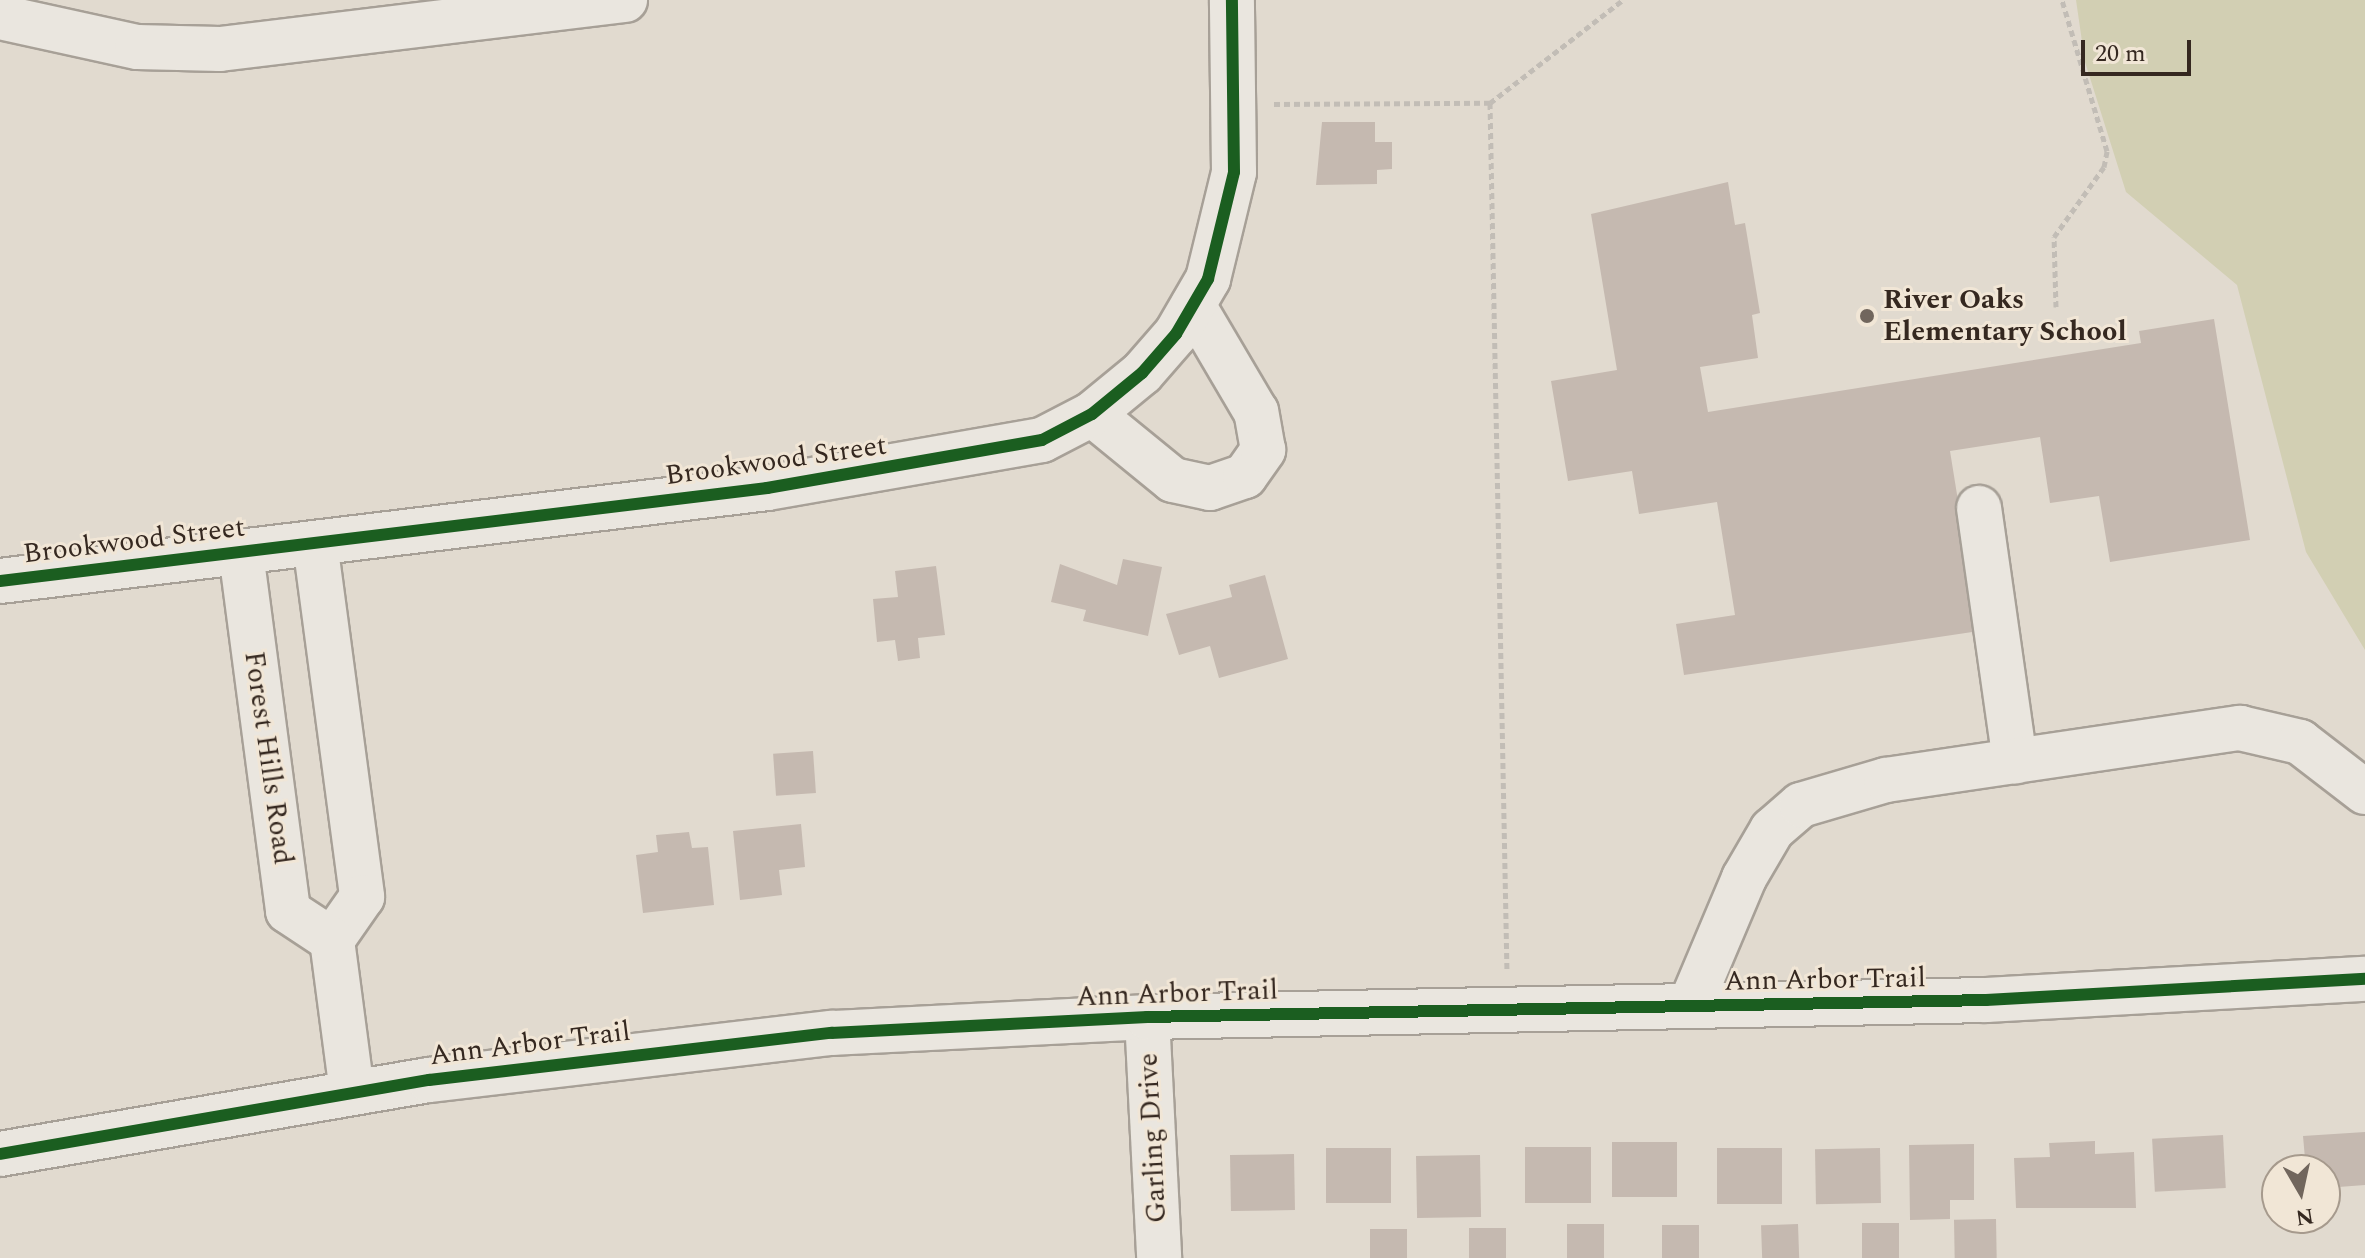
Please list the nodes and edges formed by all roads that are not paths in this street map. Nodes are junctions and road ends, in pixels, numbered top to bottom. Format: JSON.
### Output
{"nodes":[{"id":1,"x":625,"y":0,"type":"edge"},
{"id":2,"x":1232,"y":0,"type":"edge"},
{"id":3,"x":0,"y":17,"type":"edge"},
{"id":4,"x":1193,"y":305,"type":"junction"},
{"id":5,"x":1092,"y":414,"type":"junction"},
{"id":6,"x":1979,"y":508,"type":"dead end"},
{"id":7,"x":315,"y":543,"type":"junction"},
{"id":8,"x":241,"y":553,"type":"junction"},
{"id":9,"x":0,"y":581,"type":"edge"},
{"id":10,"x":2015,"y":761,"type":"junction"},
{"id":11,"x":2365,"y":792,"type":"edge"},
{"id":12,"x":332,"y":940,"type":"junction"},
{"id":13,"x":2365,"y":979,"type":"edge"},
{"id":14,"x":1690,"y":1006,"type":"junction"},
{"id":15,"x":1147,"y":1017,"type":"junction"},
{"id":16,"x":352,"y":1091,"type":"junction"},
{"id":17,"x":0,"y":1154,"type":"edge"},
{"id":18,"x":1159,"y":1258,"type":"edge"}],
"edges":[{"from":1,"to":3,"type":"street"},
{"from":2,"to":4,"type":"street","name":"Brookwood Street"},
{"from":4,"to":5,"type":"street","name":"Brookwood Street"},
{"from":4,"to":5,"type":"street"},
{"from":5,"to":7,"type":"street","name":"Brookwood Street"},
{"from":6,"to":10,"type":"street"},
{"from":7,"to":8,"type":"street","name":"Brookwood Street"},
{"from":7,"to":12,"type":"street"},
{"from":8,"to":9,"type":"street","name":"Brookwood Street"},
{"from":8,"to":12,"type":"street","name":"Forest Hills Road"},
{"from":10,"to":11,"type":"street"},
{"from":10,"to":14,"type":"street"},
{"from":12,"to":16,"type":"street"},
{"from":13,"to":14,"type":"street","name":"Ann Arbor Trail"},
{"from":14,"to":15,"type":"street","name":"Ann Arbor Trail"},
{"from":15,"to":16,"type":"street","name":"Ann Arbor Trail"},
{"from":15,"to":18,"type":"street","name":"Garling Drive"},
{"from":16,"to":17,"type":"street","name":"Ann Arbor Trail"}]}
